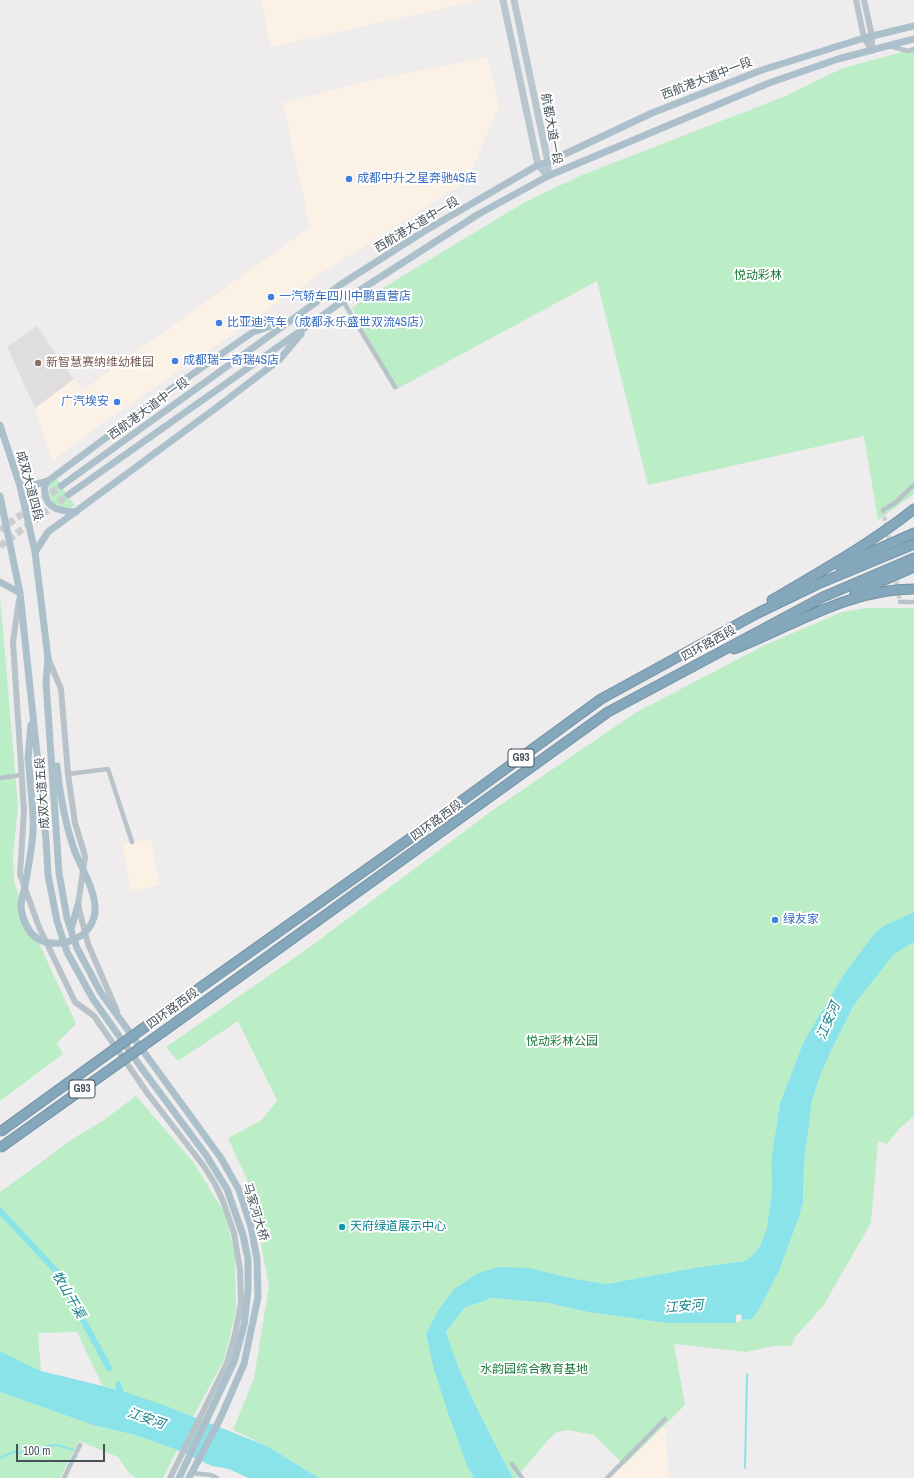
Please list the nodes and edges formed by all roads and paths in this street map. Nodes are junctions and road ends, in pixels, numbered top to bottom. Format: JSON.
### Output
{"nodes":[{"id":1,"x":503,"y":0,"type":"edge"},
{"id":2,"x":514,"y":0,"type":"edge"},
{"id":3,"x":856,"y":0,"type":"edge"},
{"id":4,"x":864,"y":0,"type":"edge"},
{"id":5,"x":914,"y":23,"type":"edge"},
{"id":6,"x":914,"y":26,"type":"edge"},
{"id":7,"x":901,"y":30,"type":"junction"},
{"id":8,"x":872,"y":36,"type":"junction"},
{"id":9,"x":864,"y":38,"type":"junction"},
{"id":10,"x":914,"y":39,"type":"edge"},
{"id":11,"x":914,"y":43,"type":"edge"},
{"id":12,"x":888,"y":46,"type":"junction"},
{"id":13,"x":914,"y":49,"type":"edge"},
{"id":14,"x":872,"y":51,"type":"junction"},
{"id":15,"x":548,"y":162,"type":"junction"},
{"id":16,"x":538,"y":165,"type":"junction"},
{"id":17,"x":548,"y":176,"type":"junction"},
{"id":18,"x":343,"y":301,"type":"junction"},
{"id":19,"x":291,"y":320,"type":"junction"},
{"id":20,"x":308,"y":326,"type":"junction"},
{"id":21,"x":395,"y":387,"type":"dead end"},
{"id":22,"x":0,"y":425,"type":"edge"},
{"id":23,"x":48,"y":481,"type":"junction"},
{"id":24,"x":914,"y":484,"type":"edge"},
{"id":25,"x":20,"y":486,"type":"junction"},
{"id":26,"x":61,"y":486,"type":"tunnel mouth"},
{"id":27,"x":68,"y":495,"type":"tunnel mouth"},
{"id":28,"x":0,"y":496,"type":"edge"},
{"id":29,"x":914,"y":509,"type":"edge"},
{"id":30,"x":884,"y":510,"type":"dead end"},
{"id":31,"x":76,"y":512,"type":"junction"},
{"id":32,"x":914,"y":533,"type":"edge"},
{"id":33,"x":914,"y":544,"type":"edge"},
{"id":34,"x":35,"y":552,"type":"junction"},
{"id":35,"x":914,"y":558,"type":"edge"},
{"id":36,"x":914,"y":567,"type":"edge"},
{"id":37,"x":0,"y":582,"type":"edge"},
{"id":38,"x":792,"y":588,"type":"junction"},
{"id":39,"x":914,"y":589,"type":"edge"},
{"id":40,"x":20,"y":593,"type":"junction"},
{"id":41,"x":900,"y":602,"type":"dead end"},
{"id":42,"x":914,"y":602,"type":"edge"},
{"id":43,"x":816,"y":612,"type":"junction"},
{"id":44,"x":758,"y":613,"type":"junction"},
{"id":45,"x":48,"y":658,"type":"junction"},
{"id":46,"x":701,"y":662,"type":"junction"},
{"id":47,"x":46,"y":682,"type":"junction"},
{"id":48,"x":33,"y":709,"type":"junction"},
{"id":49,"x":68,"y":774,"type":"junction"},
{"id":50,"x":21,"y":775,"type":"junction"},
{"id":51,"x":0,"y":778,"type":"edge"},
{"id":52,"x":132,"y":842,"type":"dead end"},
{"id":53,"x":78,"y":905,"type":"junction"},
{"id":54,"x":71,"y":930,"type":"junction"},
{"id":55,"x":120,"y":1018,"type":"junction"},
{"id":56,"x":0,"y":1132,"type":"edge"},
{"id":57,"x":0,"y":1148,"type":"edge"},
{"id":58,"x":664,"y":1419,"type":"dead end"},
{"id":59,"x":80,"y":1445,"type":"dead end"},
{"id":60,"x":512,"y":1464,"type":"dead end"},
{"id":61,"x":190,"y":1476,"type":"edge"},
{"id":62,"x":64,"y":1478,"type":"edge"},
{"id":63,"x":170,"y":1478,"type":"edge"},
{"id":64,"x":179,"y":1478,"type":"edge"},
{"id":65,"x":217,"y":1478,"type":"edge"},
{"id":66,"x":522,"y":1478,"type":"edge"},
{"id":67,"x":607,"y":1478,"type":"edge"}],
"edges":[{"from":1,"to":16,"type":"main road","name":"航都大道一段"},
{"from":2,"to":15,"type":"main road","name":"航都大道一段"},
{"from":3,"to":9,"type":"street"},
{"from":4,"to":8,"type":"street"},
{"from":5,"to":7,"type":"main road"},
{"from":6,"to":7,"type":"main road","name":"西航港大道中一段"},
{"from":7,"to":8,"type":"main road","name":"西航港大道中一段"},
{"from":8,"to":9,"type":"main road","name":"西航港大道中一段"},
{"from":8,"to":14,"type":"street"},
{"from":9,"to":14,"type":"street"},
{"from":9,"to":15,"type":"main road","name":"西航港大道中一段"},
{"from":10,"to":12,"type":"main road","name":"西航港大道中一段"},
{"from":11,"to":12,"type":"main road"},
{"from":12,"to":13,"type":"street"},
{"from":12,"to":14,"type":"main road","name":"西航港大道中一段"},
{"from":14,"to":17,"type":"main road","name":"西航港大道中一段"},
{"from":15,"to":16,"type":"main road","name":"西航港大道中一段"},
{"from":15,"to":17,"type":"main road","name":"航都大道一段"},
{"from":16,"to":17,"type":"main road","name":"航都大道一段"},
{"from":16,"to":19,"type":"main road","name":"西航港大道中一段"},
{"from":17,"to":18,"type":"main road","name":"西航港大道中一段"},
{"from":18,"to":20,"type":"main road","name":"西航港大道中一段"},
{"from":18,"to":21,"type":"street"},
{"from":19,"to":23,"type":"main road"},
{"from":19,"to":26,"type":"main road","name":"西航港大道中一段"},
{"from":20,"to":27,"type":"main road","name":"西航港大道中一段"},
{"from":20,"to":31,"type":"main road"},
{"from":22,"to":25,"type":"main road","name":"成双大道四段"},
{"from":23,"to":25,"type":"main road"},
{"from":23,"to":31,"type":"main road"},
{"from":24,"to":30,"type":"street"},
{"from":25,"to":34,"type":"main road","name":"成双大道四段"},
{"from":28,"to":40,"type":"main road","name":"成双大道五段"},
{"from":29,"to":38,"type":"highway"},
{"from":31,"to":34,"type":"main road"},
{"from":32,"to":38,"type":"highway"},
{"from":33,"to":44,"type":"highway","name":"四环路西段","number":"G93"},
{"from":34,"to":45,"type":"main road","name":"成双大道五段"},
{"from":35,"to":46,"type":"highway","name":"四环路西段","number":"G93"},
{"from":36,"to":43,"type":"highway"},
{"from":37,"to":40,"type":"main road"},
{"from":38,"to":44,"type":"highway"},
{"from":39,"to":43,"type":"highway"},
{"from":40,"to":48,"type":"main road","name":"成双大道五段"},
{"from":40,"to":50,"type":"street"},
{"from":41,"to":42,"type":"street"},
{"from":43,"to":46,"type":"highway"},
{"from":44,"to":56,"type":"highway","name":"四环路西段","number":"G93","bridge":true},
{"from":45,"to":47,"type":"main road","name":"成双大道五段"},
{"from":45,"to":49,"type":"street"},
{"from":46,"to":57,"type":"highway","name":"四环路西段","number":"G93","bridge":true},
{"from":47,"to":48,"type":"main road","bridge":true},
{"from":47,"to":54,"type":"main road","name":"成双大道五段"},
{"from":48,"to":64,"type":"main road","name":"成双大道五段"},
{"from":49,"to":52,"type":"street"},
{"from":49,"to":53,"type":"street"},
{"from":50,"to":51,"type":"street"},
{"from":50,"to":63,"type":"street"},
{"from":53,"to":54,"type":"main road"},
{"from":53,"to":55,"type":"street"},
{"from":54,"to":55,"type":"main road","name":"成双大道五段"},
{"from":55,"to":61,"type":"main road","name":"马家河大桥"},
{"from":58,"to":67,"type":"street"},
{"from":59,"to":62,"type":"street"},
{"from":60,"to":66,"type":"street"},
{"from":61,"to":65,"type":"street"}]}
